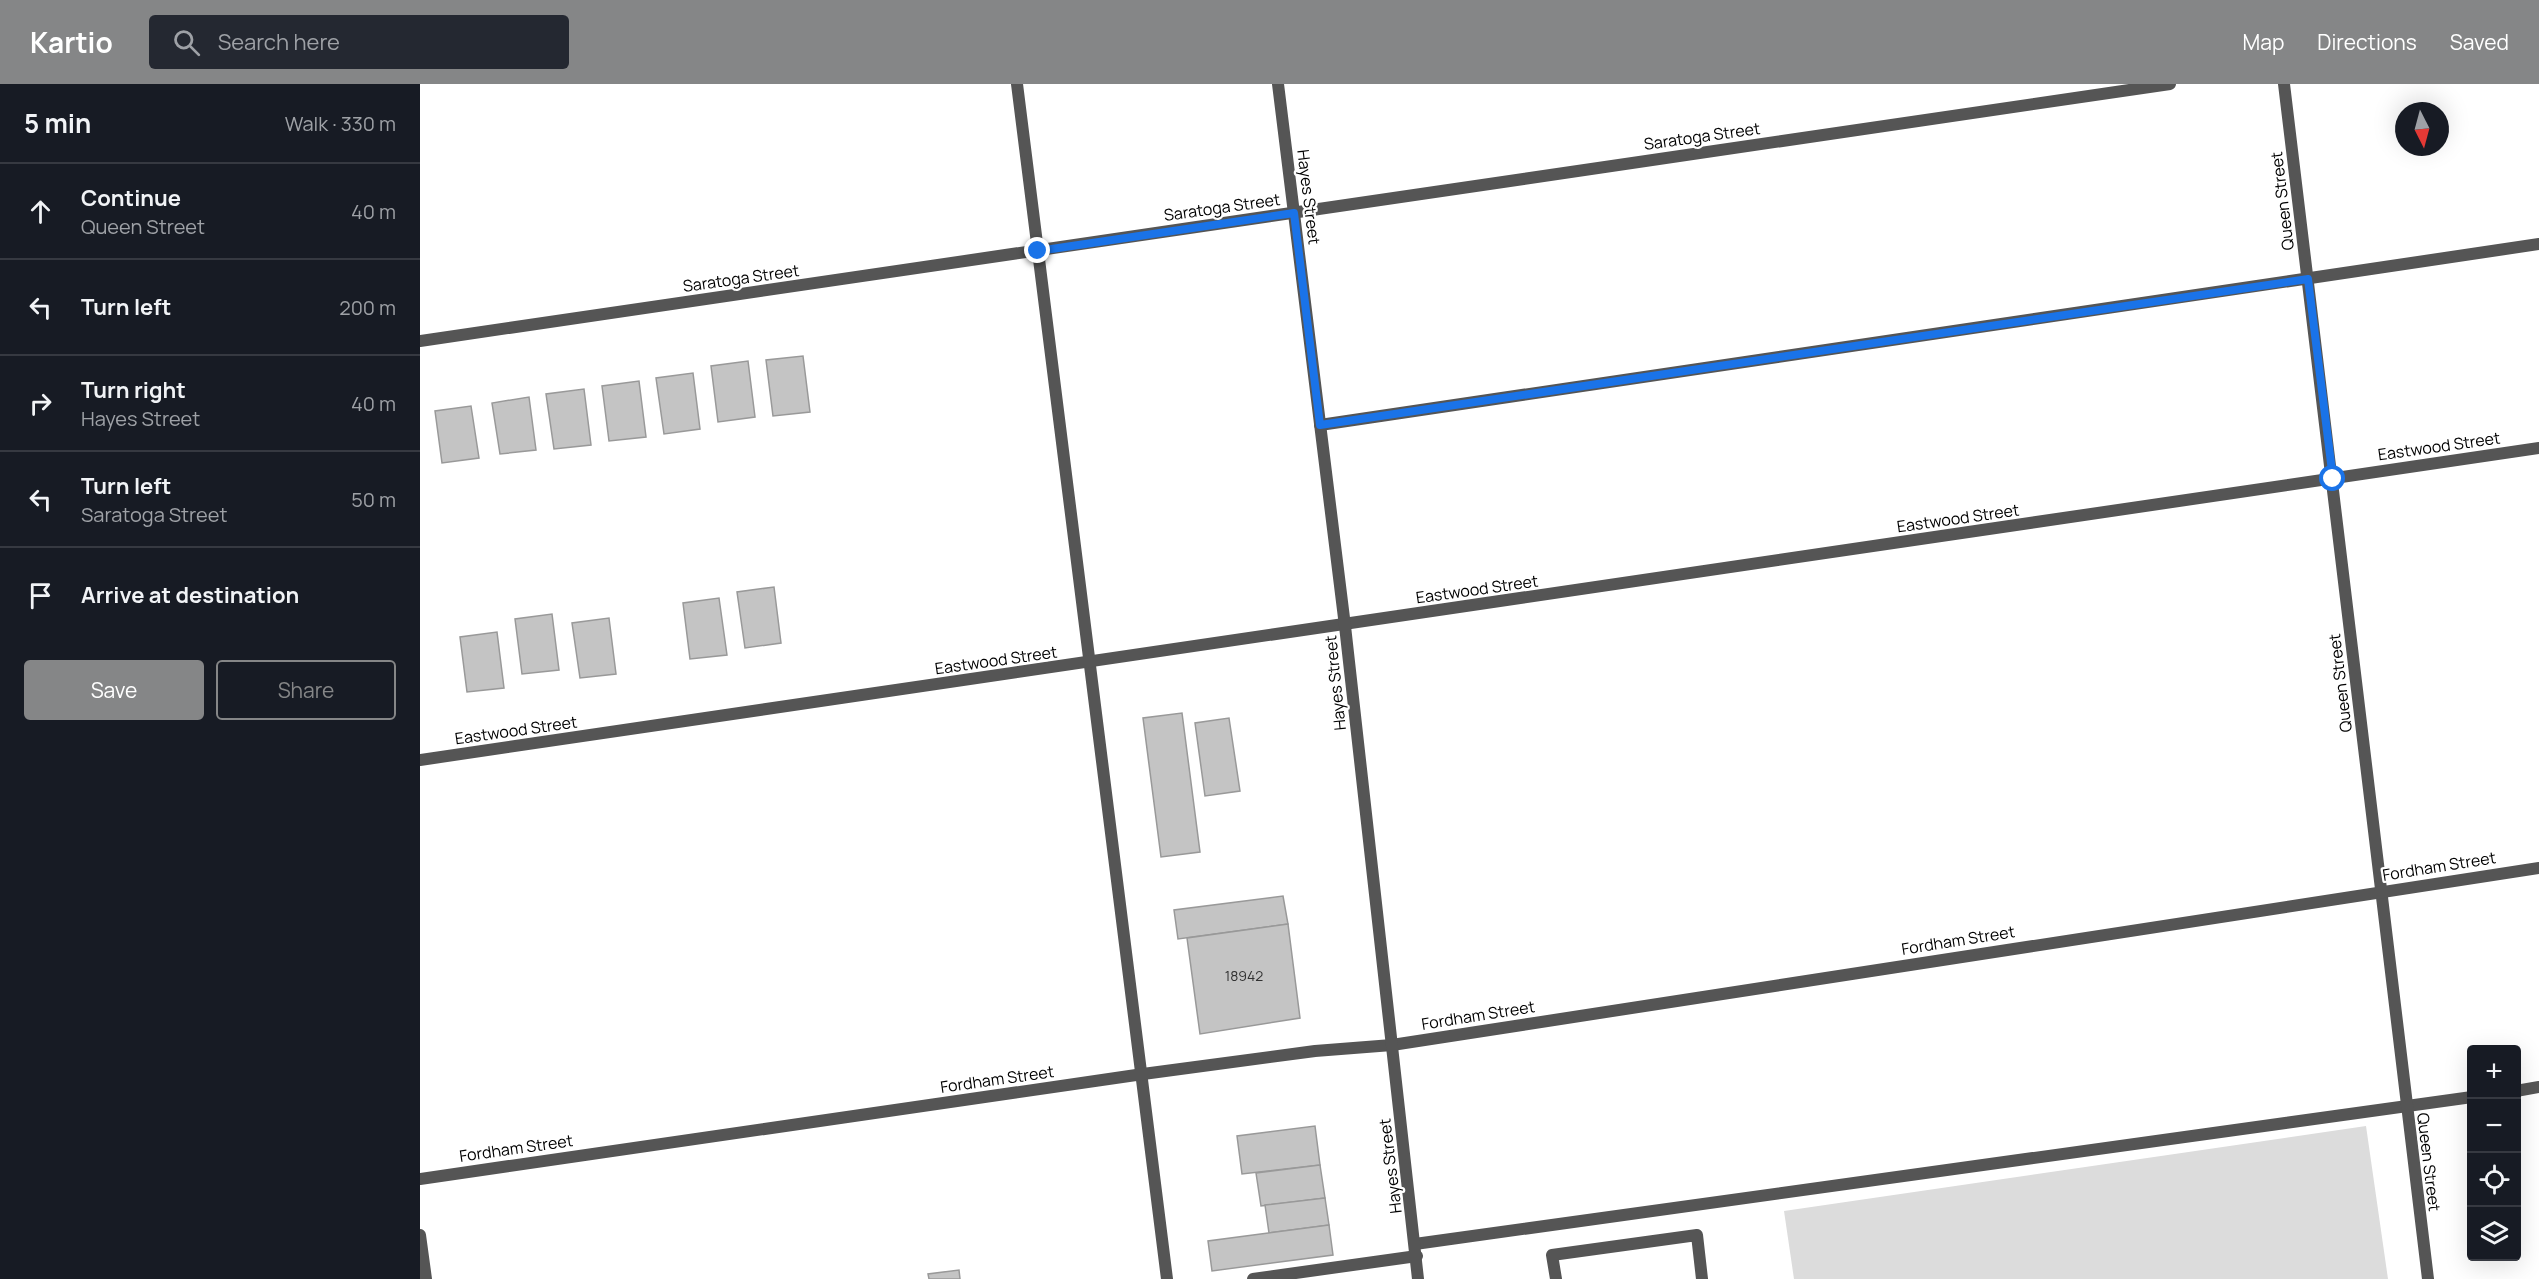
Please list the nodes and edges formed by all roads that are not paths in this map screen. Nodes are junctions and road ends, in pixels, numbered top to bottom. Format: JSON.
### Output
{"nodes":[{"id":1,"x":1017,"y":84,"type":"edge"},
{"id":2,"x":1278,"y":84,"type":"edge"},
{"id":3,"x":2170,"y":84,"type":"edge"},
{"id":4,"x":2284,"y":84,"type":"edge"},
{"id":5,"x":1294,"y":213,"type":"junction"},
{"id":6,"x":2539,"y":244,"type":"edge"},
{"id":7,"x":1038,"y":251,"type":"junction"},
{"id":8,"x":2308,"y":279,"type":"junction"},
{"id":9,"x":420,"y":341,"type":"edge"},
{"id":10,"x":1320,"y":425,"type":"junction"},
{"id":11,"x":2539,"y":448,"type":"edge"},
{"id":12,"x":2333,"y":479,"type":"junction"},
{"id":13,"x":1345,"y":626,"type":"junction"},
{"id":14,"x":1089,"y":663,"type":"junction"},
{"id":15,"x":420,"y":760,"type":"edge"},
{"id":16,"x":2539,"y":868,"type":"edge"},
{"id":17,"x":2382,"y":891,"type":"junction"},
{"id":18,"x":1392,"y":1045,"type":"junction"},
{"id":19,"x":1143,"y":1074,"type":"junction"},
{"id":20,"x":2539,"y":1087,"type":"edge"},
{"id":21,"x":2521,"y":1090,"type":"edge"},
{"id":22,"x":2467,"y":1098,"type":"edge"},
{"id":23,"x":2406,"y":1107,"type":"junction"},
{"id":24,"x":420,"y":1179,"type":"edge"},
{"id":25,"x":420,"y":1235,"type":"edge"},
{"id":26,"x":1416,"y":1250,"type":"junction"},
{"id":27,"x":426,"y":1279,"type":"edge"},
{"id":28,"x":1167,"y":1279,"type":"edge"},
{"id":29,"x":1253,"y":1279,"type":"edge"},
{"id":30,"x":1418,"y":1279,"type":"edge"},
{"id":31,"x":1556,"y":1279,"type":"edge"},
{"id":32,"x":1702,"y":1279,"type":"edge"},
{"id":33,"x":2428,"y":1279,"type":"edge"}],
"edges":[{"from":1,"to":7,"type":"street"},
{"from":2,"to":5,"type":"street","name":"Hayes Street"},
{"from":3,"to":5,"type":"street","name":"Saratoga Street"},
{"from":4,"to":8,"type":"street","name":"Queen Street"},
{"from":5,"to":7,"type":"street","name":"Saratoga Street"},
{"from":5,"to":10,"type":"street","name":"Hayes Street"},
{"from":6,"to":8,"type":"street"},
{"from":7,"to":9,"type":"street","name":"Saratoga Street"},
{"from":7,"to":14,"type":"street"},
{"from":8,"to":10,"type":"street"},
{"from":8,"to":12,"type":"street","name":"Queen Street"},
{"from":10,"to":13,"type":"street","name":"Hayes Street"},
{"from":11,"to":12,"type":"street","name":"Eastwood Street"},
{"from":12,"to":13,"type":"street","name":"Eastwood Street"},
{"from":12,"to":17,"type":"street","name":"Queen Street"},
{"from":13,"to":14,"type":"street","name":"Eastwood Street"},
{"from":13,"to":18,"type":"street","name":"Hayes Street"},
{"from":14,"to":15,"type":"street","name":"Eastwood Street"},
{"from":14,"to":19,"type":"street"},
{"from":16,"to":17,"type":"street","name":"Fordham Street"},
{"from":17,"to":18,"type":"street","name":"Fordham Street"},
{"from":17,"to":23,"type":"street","name":"Queen Street"},
{"from":18,"to":19,"type":"street","name":"Fordham Street"},
{"from":18,"to":26,"type":"street","name":"Hayes Street"},
{"from":19,"to":24,"type":"street","name":"Fordham Street"},
{"from":19,"to":28,"type":"street"},
{"from":20,"to":21,"type":"street"},
{"from":22,"to":23,"type":"street"},
{"from":23,"to":26,"type":"street"},
{"from":23,"to":33,"type":"street","name":"Queen Street"},
{"from":25,"to":27,"type":"street"},
{"from":26,"to":29,"type":"street"},
{"from":26,"to":30,"type":"street","name":"Hayes Street"},
{"from":31,"to":32,"type":"street"}]}
